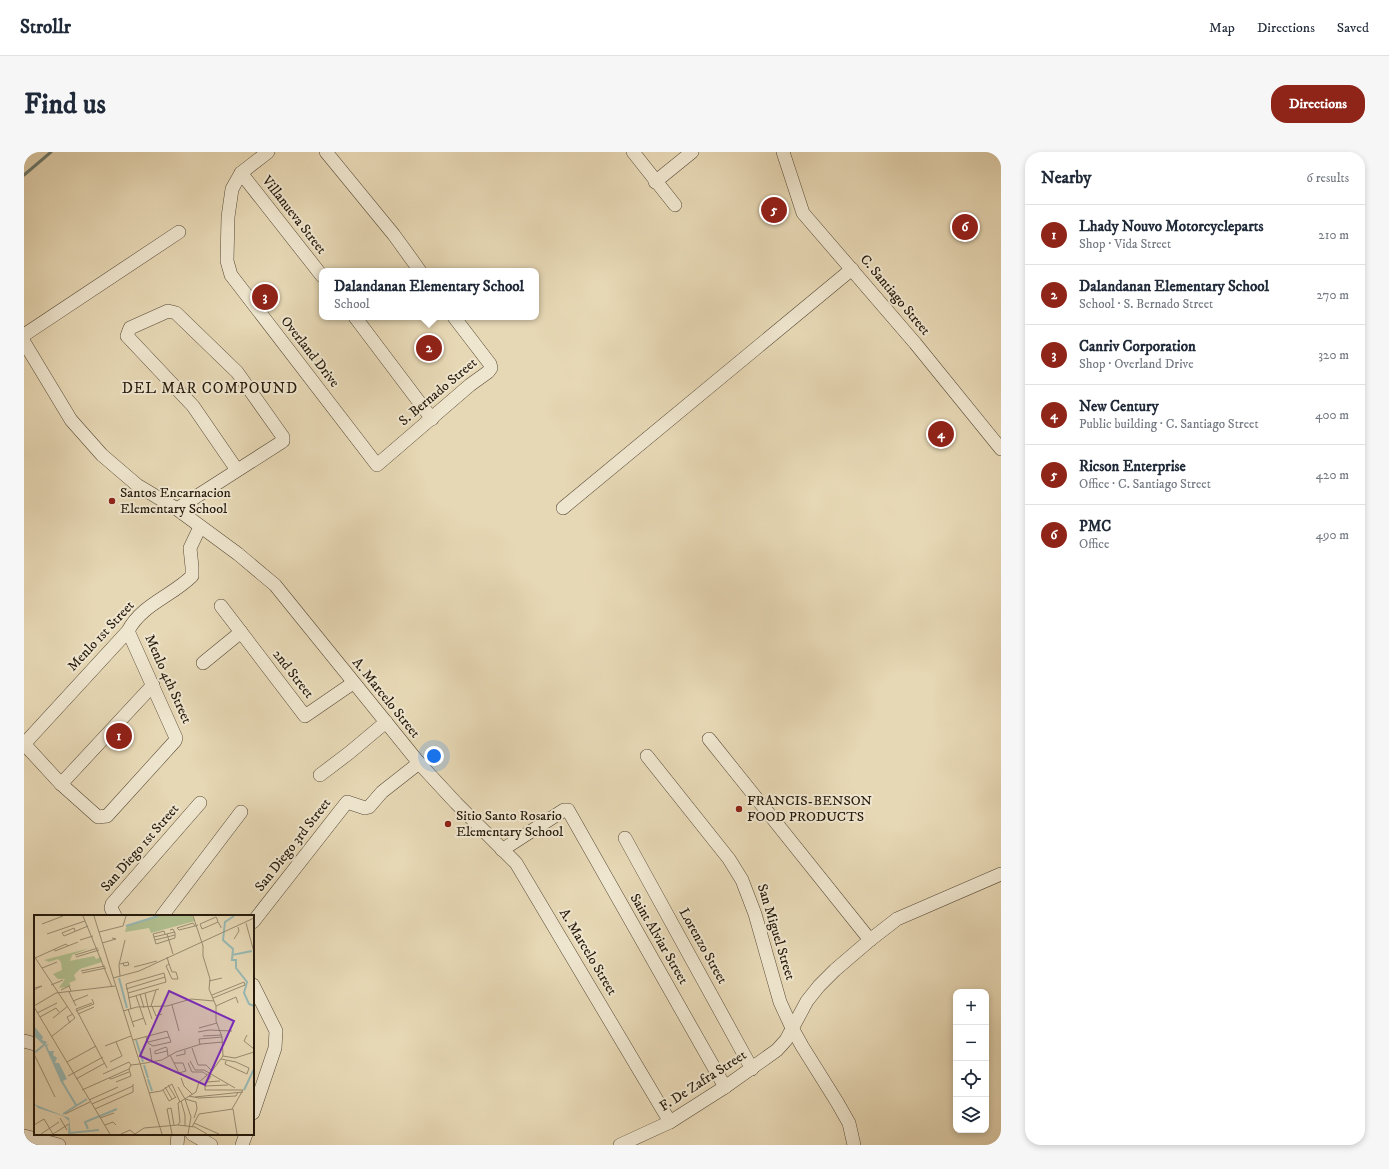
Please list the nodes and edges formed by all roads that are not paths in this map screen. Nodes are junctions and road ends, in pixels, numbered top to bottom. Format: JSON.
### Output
{"nodes":[{"id":1,"x":268,"y":152,"type":"edge"},
{"id":2,"x":326,"y":152,"type":"edge"},
{"id":3,"x":633,"y":152,"type":"edge"},
{"id":4,"x":692,"y":152,"type":"edge"},
{"id":5,"x":783,"y":152,"type":"edge"},
{"id":6,"x":241,"y":174,"type":"junction"},
{"id":7,"x":655,"y":182,"type":"junction"},
{"id":8,"x":675,"y":205,"type":"dead end"},
{"id":9,"x":179,"y":232,"type":"dead end"},
{"id":10,"x":418,"y":268,"type":"edge"},
{"id":11,"x":852,"y":269,"type":"junction"},
{"id":12,"x":319,"y":272,"type":"edge"},
{"id":13,"x":357,"y":320,"type":"edge"},
{"id":14,"x":456,"y":320,"type":"edge"},
{"id":15,"x":24,"y":335,"type":"edge"},
{"id":16,"x":24,"y":342,"type":"edge"},
{"id":17,"x":432,"y":419,"type":"junction"},
{"id":18,"x":1001,"y":449,"type":"edge"},
{"id":19,"x":377,"y":465,"type":"joint"},
{"id":20,"x":237,"y":470,"type":"junction"},
{"id":21,"x":563,"y":508,"type":"dead end"},
{"id":22,"x":177,"y":509,"type":"junction"},
{"id":23,"x":200,"y":527,"type":"junction"},
{"id":24,"x":221,"y":606,"type":"dead end"},
{"id":25,"x":128,"y":631,"type":"junction"},
{"id":26,"x":240,"y":632,"type":"junction"},
{"id":27,"x":203,"y":663,"type":"dead end"},
{"id":28,"x":353,"y":683,"type":"junction"},
{"id":29,"x":153,"y":685,"type":"junction"},
{"id":30,"x":386,"y":722,"type":"junction"},
{"id":31,"x":709,"y":739,"type":"dead end"},
{"id":32,"x":647,"y":756,"type":"dead end"},
{"id":33,"x":419,"y":763,"type":"junction"},
{"id":34,"x":320,"y":775,"type":"dead end"},
{"id":35,"x":61,"y":784,"type":"junction"},
{"id":36,"x":200,"y":803,"type":"dead end"},
{"id":37,"x":241,"y":812,"type":"dead end"},
{"id":38,"x":625,"y":838,"type":"dead end"},
{"id":39,"x":502,"y":850,"type":"junction"},
{"id":40,"x":1001,"y":874,"type":"edge"},
{"id":41,"x":114,"y":915,"type":"edge"},
{"id":42,"x":163,"y":915,"type":"edge"},
{"id":43,"x":254,"y":921,"type":"edge"},
{"id":44,"x":870,"y":940,"type":"junction"},
{"id":45,"x":254,"y":988,"type":"edge"},
{"id":46,"x":792,"y":1028,"type":"junction"},
{"id":47,"x":24,"y":1041,"type":"edge"},
{"id":48,"x":34,"y":1044,"type":"edge"},
{"id":49,"x":752,"y":1069,"type":"junction"},
{"id":50,"x":725,"y":1087,"type":"junction"},
{"id":51,"x":254,"y":1110,"type":"edge"},
{"id":52,"x":670,"y":1122,"type":"junction"},
{"id":53,"x":178,"y":1135,"type":"edge"},
{"id":54,"x":194,"y":1135,"type":"edge"},
{"id":55,"x":246,"y":1135,"type":"edge"},
{"id":56,"x":24,"y":1136,"type":"edge"},
{"id":57,"x":59,"y":1145,"type":"edge"},
{"id":58,"x":177,"y":1145,"type":"edge"},
{"id":59,"x":211,"y":1145,"type":"edge"},
{"id":60,"x":242,"y":1145,"type":"edge"},
{"id":61,"x":620,"y":1145,"type":"edge"},
{"id":62,"x":854,"y":1145,"type":"edge"}],
"edges":[{"from":1,"to":6,"type":"street","name":"Overland Drive"},
{"from":2,"to":10,"type":"street"},
{"from":3,"to":7,"type":"street"},
{"from":4,"to":7,"type":"street"},
{"from":5,"to":11,"type":"street","name":"C. Santiago Street"},
{"from":6,"to":12,"type":"street","name":"Villanueva Street"},
{"from":6,"to":19,"type":"street","name":"Overland Drive"},
{"from":7,"to":8,"type":"street"},
{"from":9,"to":15,"type":"street"},
{"from":11,"to":18,"type":"street","name":"C. Santiago Street"},
{"from":11,"to":21,"type":"street"},
{"from":13,"to":17,"type":"street"},
{"from":14,"to":17,"type":"street","name":"S. Bernado Street"},
{"from":16,"to":22,"type":"street","name":"A. Marcelo Street"},
{"from":17,"to":19,"type":"street","name":"S. Bernado Street"},
{"from":20,"to":20,"type":"street"},
{"from":20,"to":22,"type":"street"},
{"from":22,"to":23,"type":"street","name":"A. Marcelo Street"},
{"from":23,"to":25,"type":"street","name":"Menlo 1st Street"},
{"from":23,"to":28,"type":"street","name":"A. Marcelo Street"},
{"from":24,"to":26,"type":"street","name":"2nd Street"},
{"from":25,"to":29,"type":"street","name":"Menlo 4th Street"},
{"from":25,"to":35,"type":"street","name":"Menlo 1st Street"},
{"from":26,"to":27,"type":"street"},
{"from":26,"to":28,"type":"street","name":"2nd Street"},
{"from":28,"to":30,"type":"street","name":"A. Marcelo Street"},
{"from":29,"to":35,"type":"street"},
{"from":29,"to":35,"type":"street","name":"Menlo 4th Street"},
{"from":30,"to":33,"type":"street","name":"A. Marcelo Street"},
{"from":30,"to":34,"type":"street"},
{"from":31,"to":44,"type":"street"},
{"from":32,"to":46,"type":"street","name":"San Miguel Street"},
{"from":33,"to":39,"type":"street","name":"A. Marcelo Street"},
{"from":33,"to":43,"type":"street","name":"San Diego 3rd Street"},
{"from":36,"to":41,"type":"street","name":"San Diego 1st Street"},
{"from":37,"to":42,"type":"street"},
{"from":38,"to":49,"type":"street","name":"Lorenzo Street"},
{"from":39,"to":50,"type":"street","name":"Saint Alviar Street"},
{"from":39,"to":52,"type":"street","name":"A. Marcelo Street"},
{"from":40,"to":44,"type":"street","name":"F. De Zafra Street"},
{"from":44,"to":46,"type":"street","name":"F. De Zafra Street"},
{"from":45,"to":51,"type":"street"},
{"from":46,"to":49,"type":"street","name":"F. De Zafra Street"},
{"from":46,"to":62,"type":"street","name":"San Miguel Street"},
{"from":47,"to":48,"type":"street"},
{"from":49,"to":50,"type":"street","name":"F. De Zafra Street"},
{"from":50,"to":52,"type":"street","name":"F. De Zafra Street"},
{"from":52,"to":61,"type":"street","name":"F. De Zafra Street"},
{"from":53,"to":58,"type":"street"},
{"from":54,"to":59,"type":"street"},
{"from":55,"to":60,"type":"street"},
{"from":56,"to":57,"type":"street"}]}
